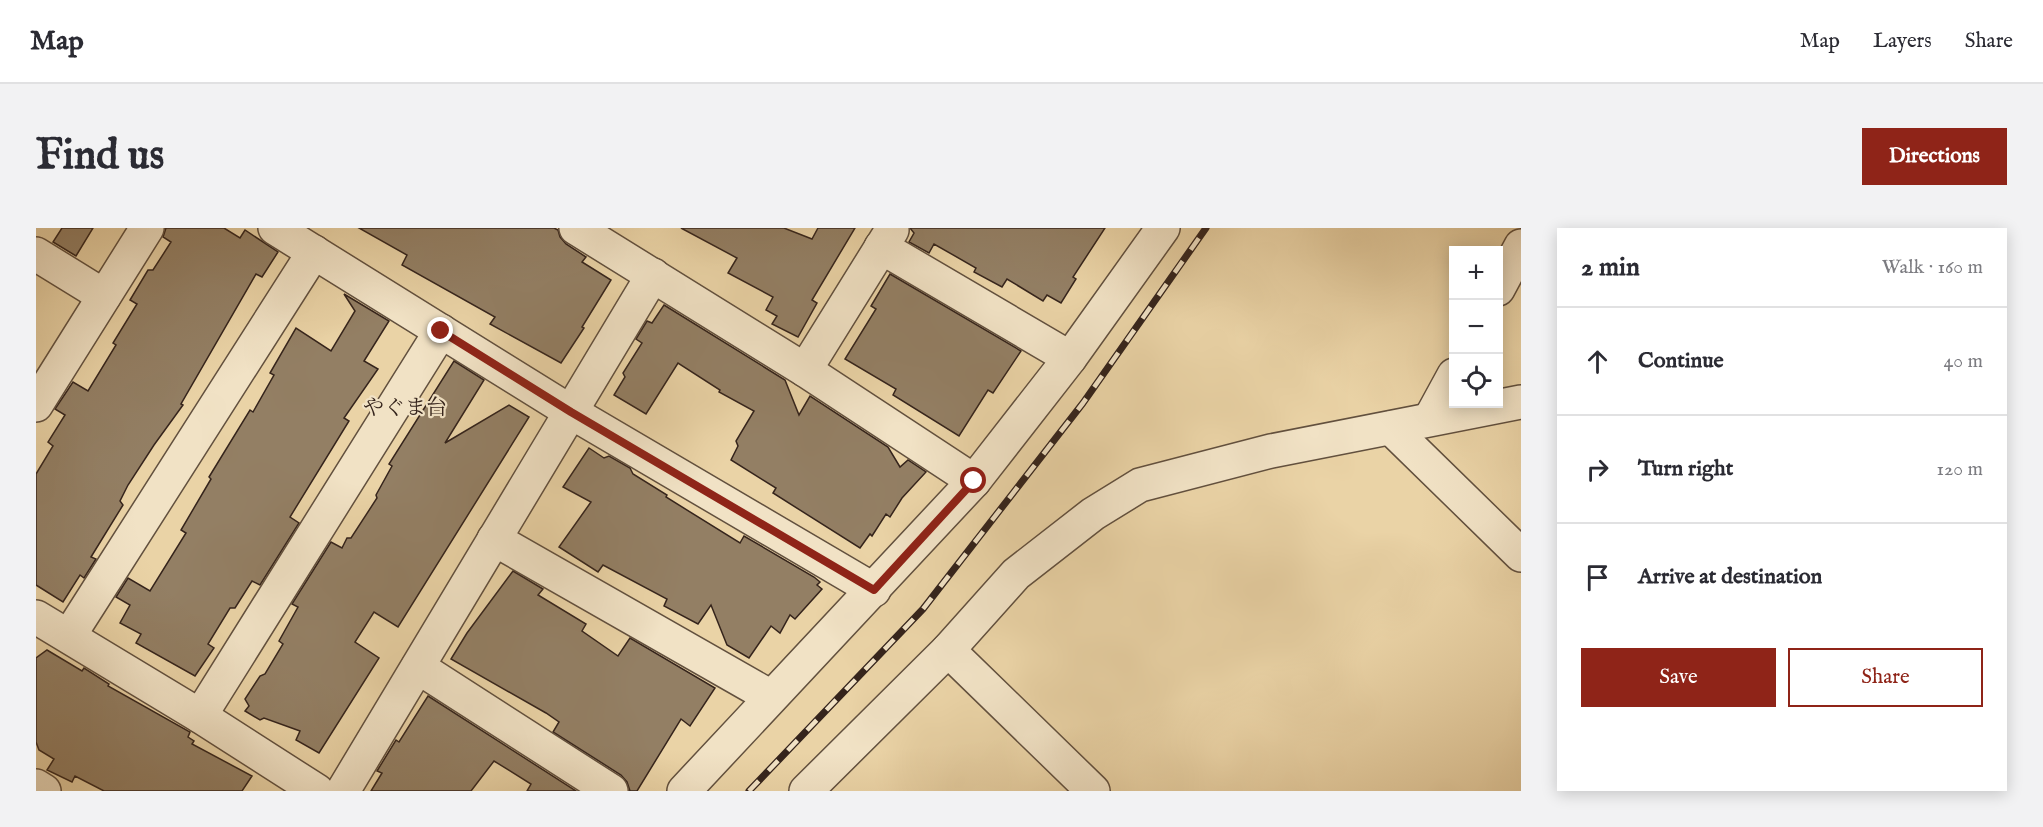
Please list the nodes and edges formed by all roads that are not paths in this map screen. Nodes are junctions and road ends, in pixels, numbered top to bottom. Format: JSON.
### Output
{"nodes":[{"id":1,"x":147,"y":228,"type":"edge"},
{"id":2,"x":275,"y":228,"type":"edge"},
{"id":3,"x":587,"y":231,"type":"edge"},
{"id":4,"x":1152,"y":231,"type":"edge"},
{"id":5,"x":887,"y":238,"type":"edge"},
{"id":6,"x":1521,"y":246,"type":"edge"},
{"id":7,"x":314,"y":252,"type":"junction"},
{"id":8,"x":36,"y":254,"type":"edge"},
{"id":9,"x":653,"y":275,"type":"junction"},
{"id":10,"x":1503,"y":280,"type":"edge"},
{"id":11,"x":104,"y":296,"type":"junction"},
{"id":12,"x":441,"y":331,"type":"junction"},
{"id":13,"x":1071,"y":358,"type":"junction"},
{"id":14,"x":805,"y":370,"type":"junction"},
{"id":15,"x":1449,"y":384,"type":"edge"},
{"id":16,"x":1521,"y":402,"type":"edge"},
{"id":17,"x":36,"y":405,"type":"edge"},
{"id":18,"x":571,"y":412,"type":"junction"},
{"id":19,"x":1430,"y":419,"type":"junction"},
{"id":20,"x":1391,"y":428,"type":"junction"},
{"id":21,"x":974,"y":481,"type":"junction"},
{"id":22,"x":494,"y":539,"type":"junction"},
{"id":23,"x":1521,"y":555,"type":"edge"},
{"id":24,"x":874,"y":590,"type":"junction"},
{"id":25,"x":36,"y":617,"type":"edge"},
{"id":26,"x":69,"y":636,"type":"junction"},
{"id":27,"x":948,"y":650,"type":"junction"},
{"id":28,"x":418,"y":667,"type":"junction"},
{"id":29,"x":771,"y":697,"type":"junction"},
{"id":30,"x":200,"y":716,"type":"junction"},
{"id":31,"x":36,"y":786,"type":"edge"},
{"id":32,"x":44,"y":791,"type":"edge"},
{"id":33,"x":316,"y":791,"type":"edge"},
{"id":34,"x":343,"y":791,"type":"edge"},
{"id":35,"x":611,"y":791,"type":"edge"},
{"id":36,"x":684,"y":791,"type":"edge"},
{"id":37,"x":806,"y":791,"type":"edge"},
{"id":38,"x":1093,"y":791,"type":"edge"}],
"edges":[{"from":1,"to":11,"type":"street"},
{"from":2,"to":7,"type":"street"},
{"from":3,"to":9,"type":"street"},
{"from":4,"to":13,"type":"street"},
{"from":5,"to":13,"type":"street"},
{"from":5,"to":14,"type":"street"},
{"from":6,"to":10,"type":"street"},
{"from":7,"to":12,"type":"street"},
{"from":7,"to":26,"type":"street"},
{"from":8,"to":11,"type":"street"},
{"from":9,"to":14,"type":"street"},
{"from":9,"to":18,"type":"street"},
{"from":11,"to":17,"type":"street"},
{"from":12,"to":18,"type":"street"},
{"from":12,"to":30,"type":"street"},
{"from":13,"to":21,"type":"street"},
{"from":14,"to":21,"type":"street"},
{"from":15,"to":19,"type":"street"},
{"from":16,"to":19,"type":"street"},
{"from":18,"to":22,"type":"street"},
{"from":18,"to":24,"type":"street"},
{"from":19,"to":20,"type":"street"},
{"from":20,"to":23,"type":"street"},
{"from":20,"to":27,"type":"street"},
{"from":21,"to":24,"type":"street"},
{"from":22,"to":28,"type":"street"},
{"from":22,"to":29,"type":"street"},
{"from":24,"to":29,"type":"street"},
{"from":25,"to":26,"type":"street"},
{"from":26,"to":30,"type":"street"},
{"from":27,"to":37,"type":"street"},
{"from":27,"to":38,"type":"street"},
{"from":28,"to":34,"type":"street"},
{"from":28,"to":35,"type":"street"},
{"from":29,"to":36,"type":"street"},
{"from":30,"to":33,"type":"street"},
{"from":31,"to":32,"type":"street"}]}
